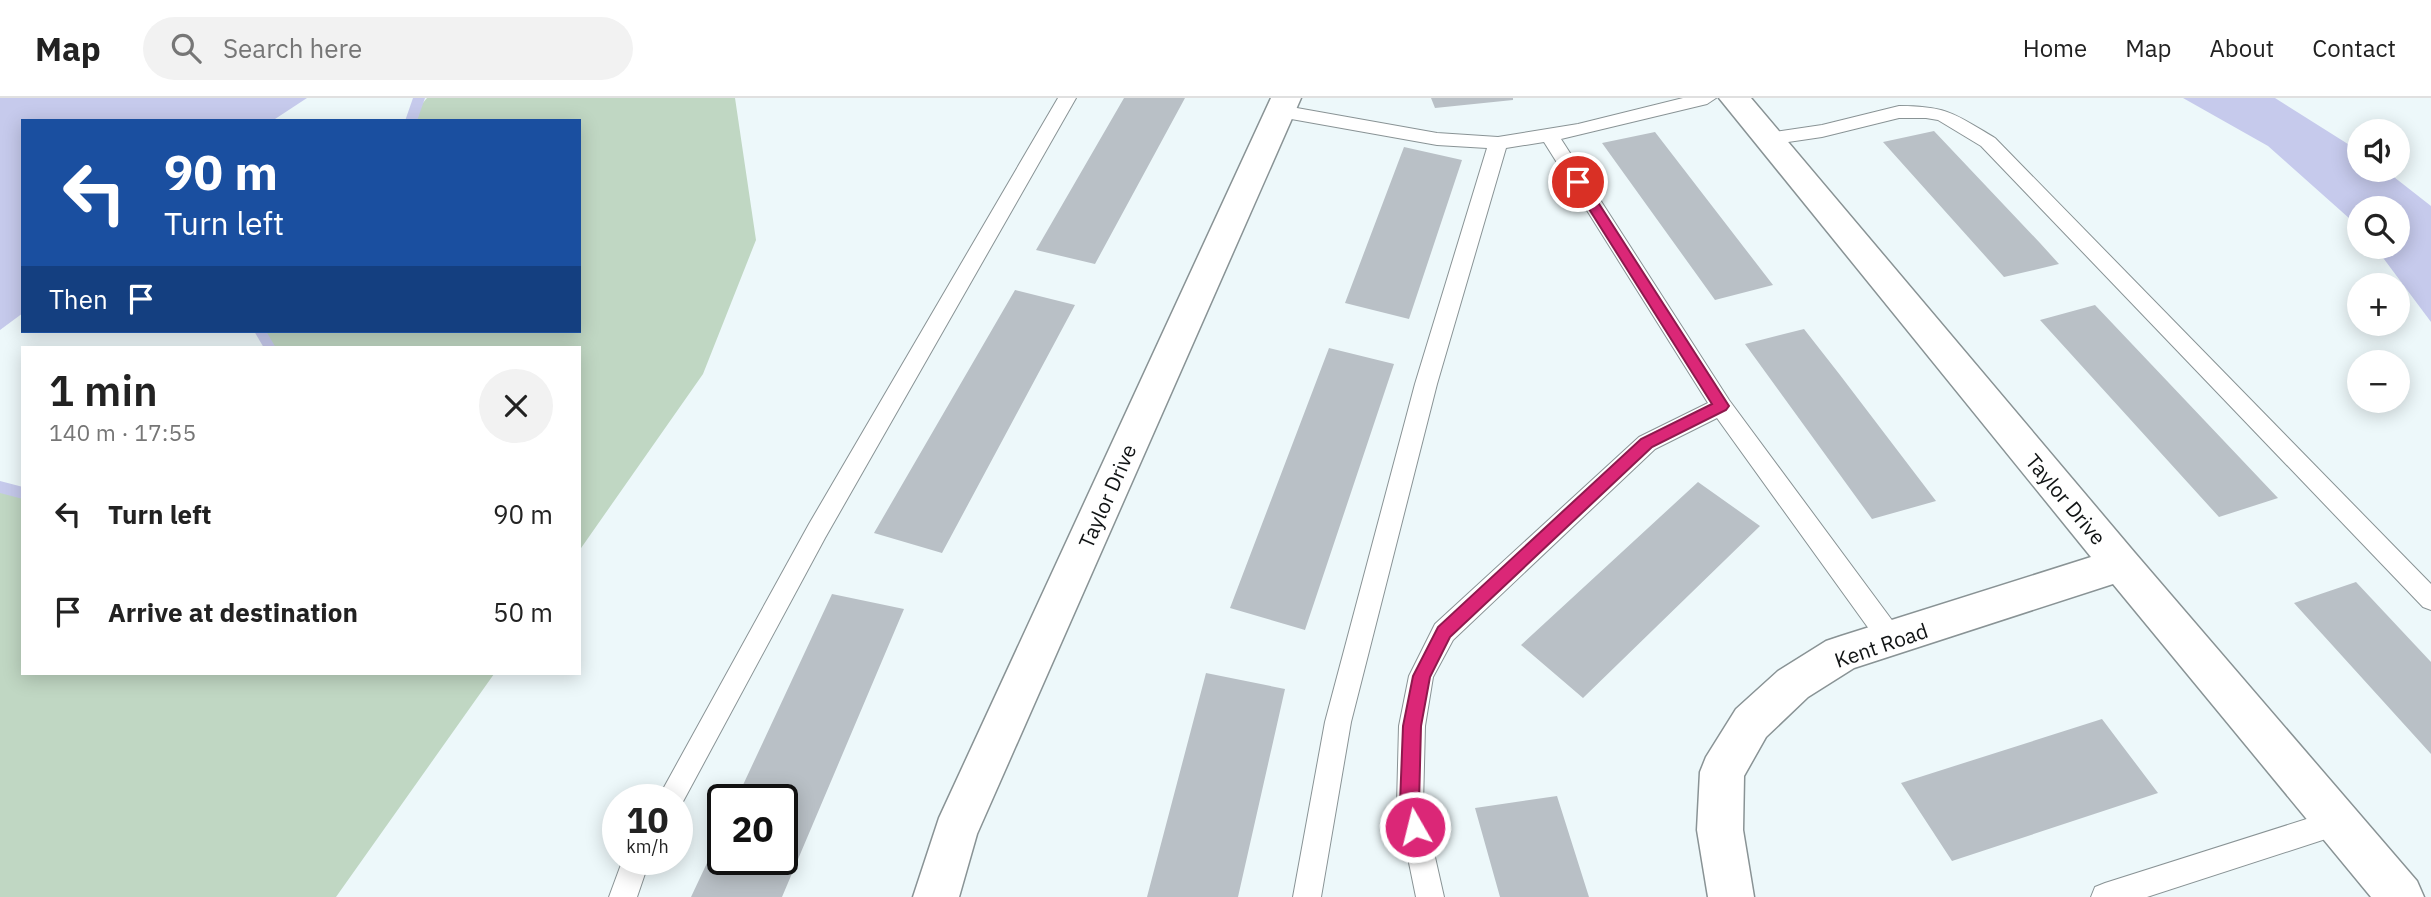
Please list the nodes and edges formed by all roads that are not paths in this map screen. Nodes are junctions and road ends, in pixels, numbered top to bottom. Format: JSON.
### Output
{"nodes":[{"id":1,"x":1067,"y":98,"type":"edge"},
{"id":2,"x":1707,"y":98,"type":"edge"},
{"id":3,"x":1734,"y":98,"type":"edge"},
{"id":4,"x":1283,"y":104,"type":"edge"},
{"id":5,"x":1549,"y":135,"type":"junction"},
{"id":6,"x":1768,"y":139,"type":"junction"},
{"id":7,"x":1498,"y":143,"type":"junction"},
{"id":8,"x":1721,"y":406,"type":"junction"},
{"id":9,"x":2121,"y":565,"type":"junction"},
{"id":10,"x":2431,"y":600,"type":"edge"},
{"id":11,"x":1891,"y":639,"type":"junction"},
{"id":12,"x":679,"y":784,"type":"edge"},
{"id":13,"x":2338,"y":822,"type":"junction"},
{"id":14,"x":631,"y":875,"type":"edge"},
{"id":15,"x":622,"y":897,"type":"edge"},
{"id":16,"x":936,"y":897,"type":"edge"},
{"id":17,"x":1307,"y":897,"type":"edge"},
{"id":18,"x":1430,"y":897,"type":"edge"},
{"id":19,"x":1731,"y":897,"type":"edge"},
{"id":20,"x":2105,"y":897,"type":"edge"},
{"id":21,"x":2401,"y":897,"type":"edge"}],
"edges":[{"from":1,"to":12,"type":"lane"},
{"from":2,"to":5,"type":"lane"},
{"from":3,"to":6,"type":"street","name":"Taylor Drive"},
{"from":4,"to":7,"type":"lane"},
{"from":4,"to":16,"type":"street","name":"Taylor Drive"},
{"from":5,"to":7,"type":"lane"},
{"from":5,"to":8,"type":"lane"},
{"from":6,"to":9,"type":"street","name":"Taylor Drive"},
{"from":6,"to":10,"type":"lane"},
{"from":7,"to":17,"type":"lane"},
{"from":8,"to":11,"type":"lane"},
{"from":8,"to":18,"type":"lane"},
{"from":9,"to":11,"type":"street","name":"Kent Road"},
{"from":9,"to":13,"type":"street","name":"Taylor Drive"},
{"from":11,"to":19,"type":"street","name":"Kent Road"},
{"from":13,"to":20,"type":"lane"},
{"from":13,"to":21,"type":"street","name":"Taylor Drive"},
{"from":14,"to":15,"type":"lane"}]}
